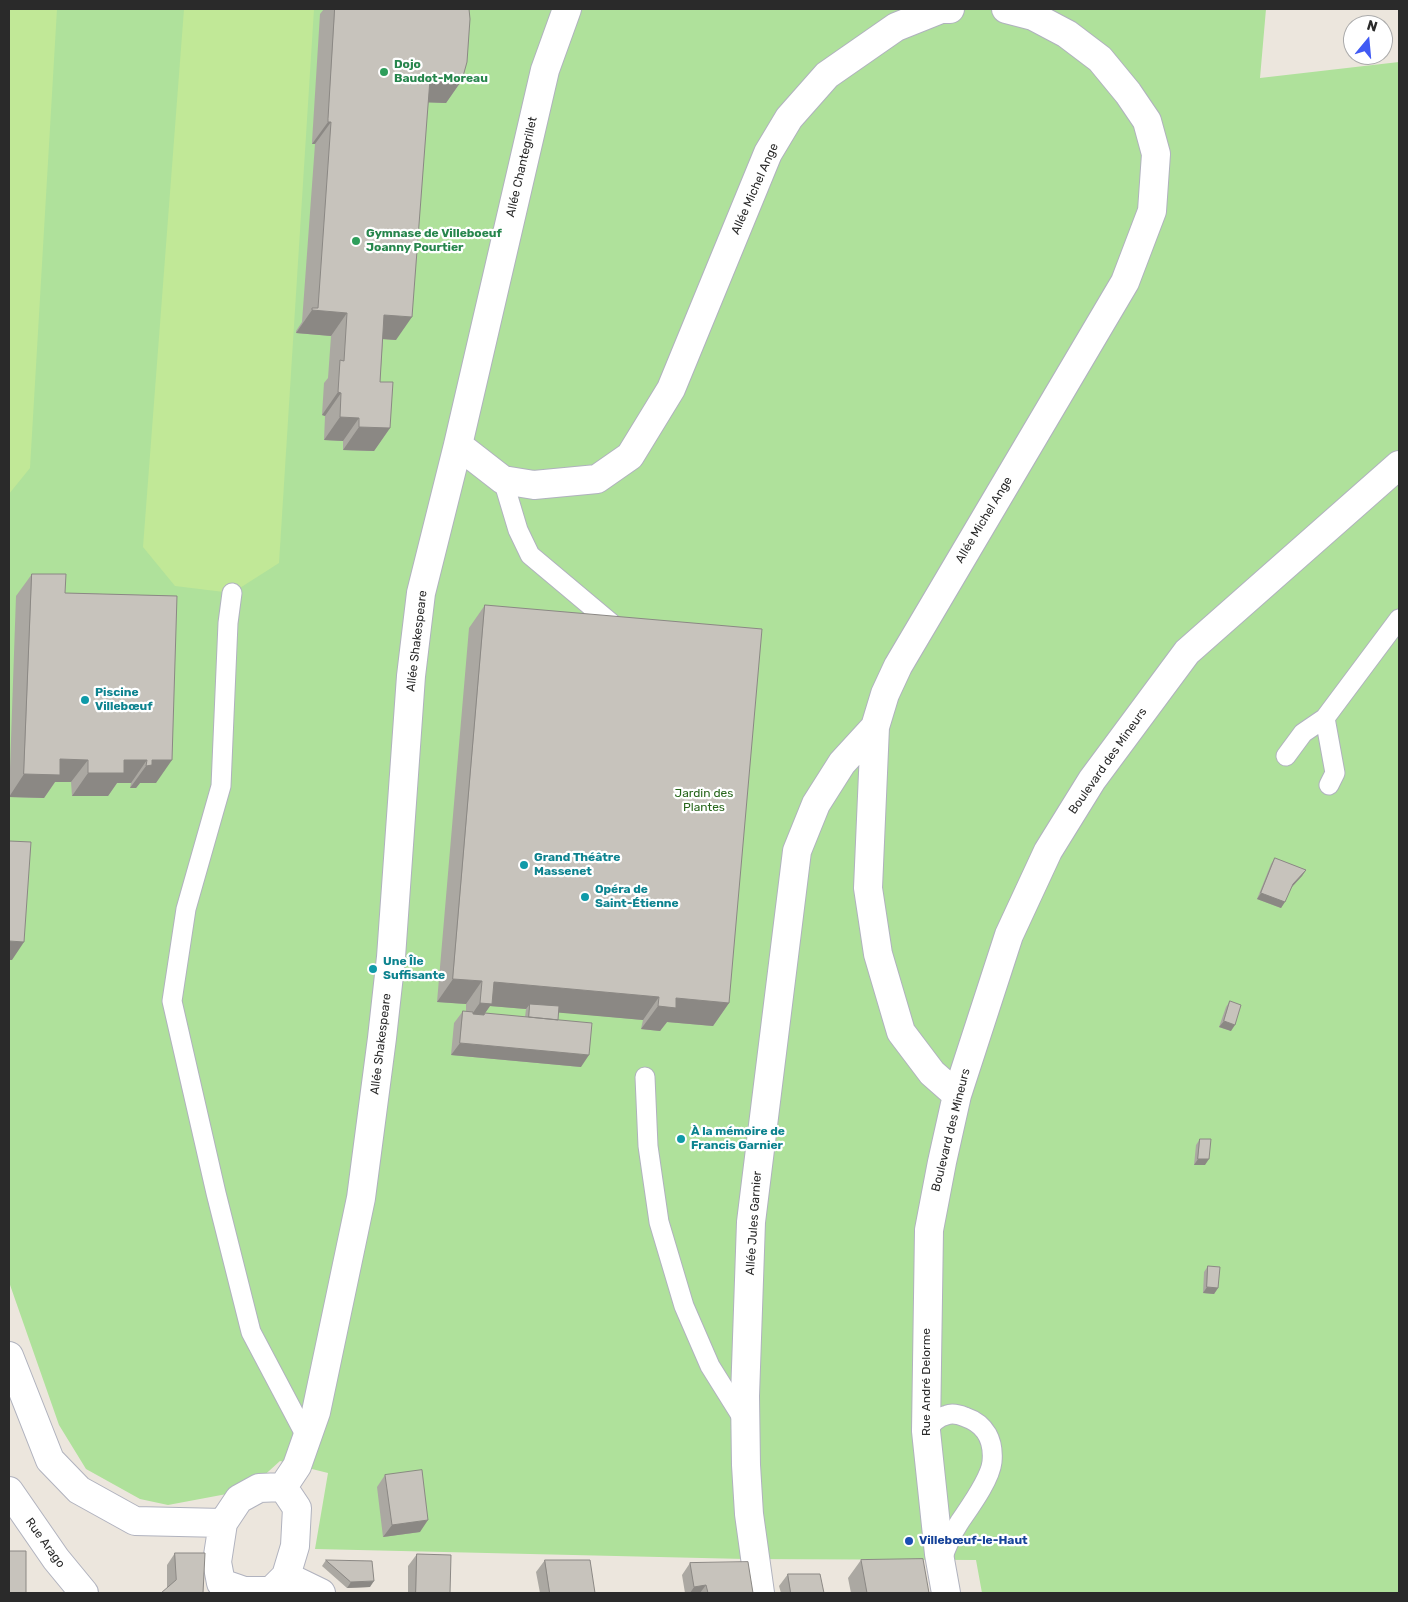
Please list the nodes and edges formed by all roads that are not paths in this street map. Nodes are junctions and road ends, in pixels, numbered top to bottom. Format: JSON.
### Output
{"nodes":[{"id":1,"x":567,"y":9,"type":"edge"},
{"id":2,"x":950,"y":9,"type":"edge"},
{"id":3,"x":1006,"y":9,"type":"edge"},
{"id":4,"x":458,"y":445,"type":"junction"},
{"id":5,"x":1399,"y":465,"type":"edge"},
{"id":6,"x":503,"y":480,"type":"junction"},
{"id":7,"x":232,"y":593,"type":"dead end"},
{"id":8,"x":1399,"y":619,"type":"edge"},
{"id":9,"x":617,"y":628,"type":"edge"},
{"id":10,"x":1325,"y":718,"type":"junction"},
{"id":11,"x":874,"y":727,"type":"junction"},
{"id":12,"x":1286,"y":756,"type":"dead end"},
{"id":13,"x":1329,"y":785,"type":"dead end"},
{"id":14,"x":645,"y":1076,"type":"dead end"},
{"id":15,"x":957,"y":1095,"type":"junction"},
{"id":16,"x":930,"y":1230,"type":"joint"},
{"id":17,"x":9,"y":1356,"type":"edge"},
{"id":18,"x":745,"y":1423,"type":"junction"},
{"id":19,"x":926,"y":1431,"type":"junction"},
{"id":20,"x":307,"y":1438,"type":"junction"},
{"id":21,"x":283,"y":1487,"type":"junction"},
{"id":22,"x":9,"y":1491,"type":"edge"},
{"id":23,"x":222,"y":1523,"type":"junction"},
{"id":24,"x":940,"y":1563,"type":"junction"},
{"id":25,"x":286,"y":1576,"type":"junction"},
{"id":26,"x":221,"y":1588,"type":"edge"},
{"id":27,"x":84,"y":1593,"type":"edge"},
{"id":28,"x":321,"y":1593,"type":"edge"},
{"id":29,"x":760,"y":1593,"type":"edge"},
{"id":30,"x":946,"y":1593,"type":"edge"}],
"edges":[{"from":1,"to":4,"type":"street","name":"Allée Chantegrillet"},
{"from":2,"to":6,"type":"street","name":"Allée Michel Ange"},
{"from":3,"to":11,"type":"street","name":"Allée Michel Ange"},
{"from":4,"to":6,"type":"street","name":"Allée Michel Ange"},
{"from":4,"to":20,"type":"street","name":"Allée Shakespeare"},
{"from":5,"to":15,"type":"street","name":"Boulevard des Mineurs"},
{"from":6,"to":9,"type":"lane"},
{"from":7,"to":20,"type":"lane"},
{"from":8,"to":10,"type":"lane"},
{"from":10,"to":12,"type":"lane"},
{"from":10,"to":13,"type":"lane"},
{"from":11,"to":15,"type":"street","name":"Allée Michel Ange"},
{"from":11,"to":18,"type":"street","name":"Allée Jules Garnier"},
{"from":14,"to":18,"type":"lane"},
{"from":15,"to":16,"type":"street","name":"Boulevard des Mineurs"},
{"from":16,"to":19,"type":"street","name":"Rue André Delorme"},
{"from":17,"to":23,"type":"street"},
{"from":18,"to":29,"type":"street","name":"Allée Jules Garnier"},
{"from":19,"to":24,"type":"street","name":"Rue André Delorme"},
{"from":19,"to":24,"type":"lane"},
{"from":20,"to":21,"type":"street","name":"Allée Shakespeare"},
{"from":21,"to":23,"type":"street"},
{"from":21,"to":25,"type":"street"},
{"from":22,"to":27,"type":"street","name":"Rue Arago"},
{"from":23,"to":26,"type":"street"},
{"from":24,"to":30,"type":"street","name":"Rue André Delorme"},
{"from":25,"to":26,"type":"street"},
{"from":25,"to":28,"type":"street"}]}
